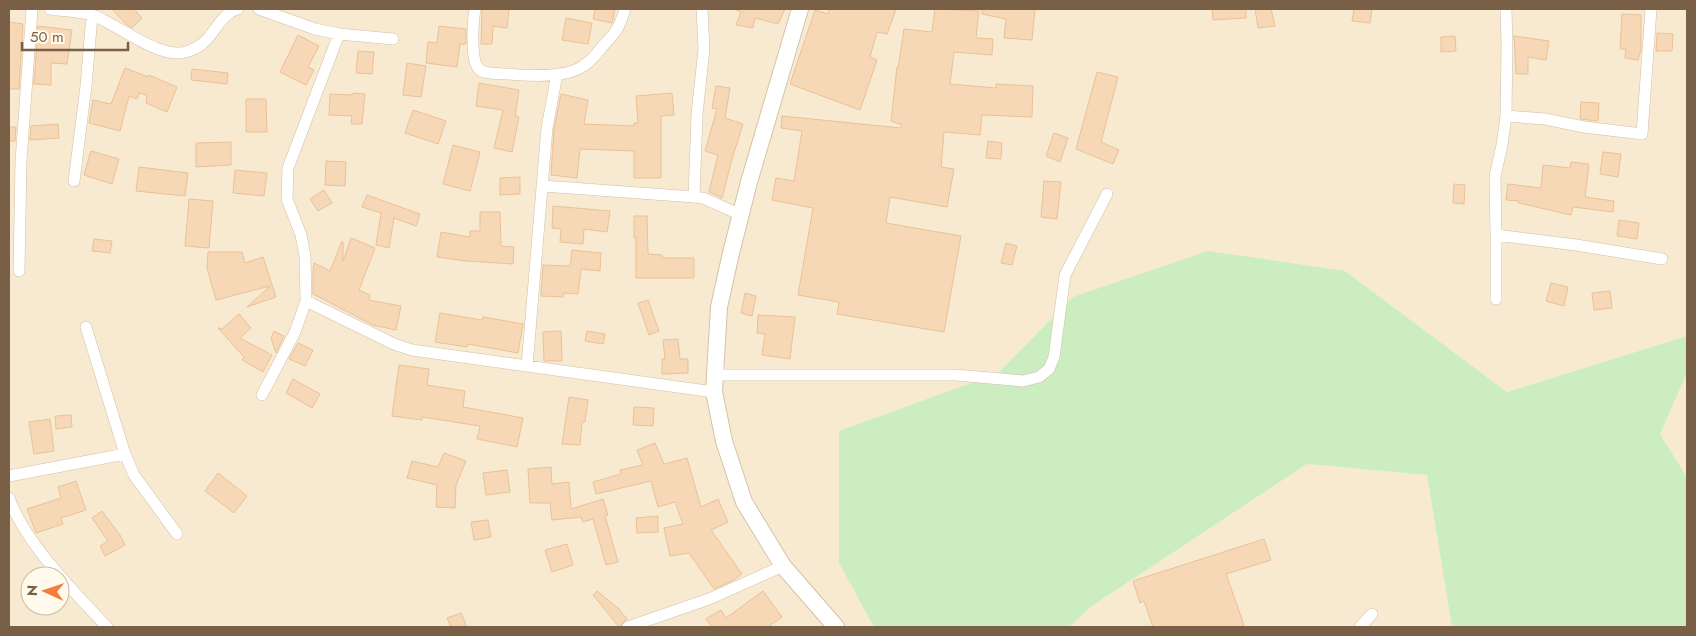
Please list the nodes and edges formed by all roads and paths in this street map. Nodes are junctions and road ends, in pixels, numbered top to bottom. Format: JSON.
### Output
{"nodes":[{"id":1,"x":32,"y":9,"type":"edge"},
{"id":2,"x":50,"y":9,"type":"edge"},
{"id":3,"x":238,"y":9,"type":"edge"},
{"id":4,"x":259,"y":9,"type":"edge"},
{"id":5,"x":475,"y":9,"type":"edge"},
{"id":6,"x":625,"y":9,"type":"edge"},
{"id":7,"x":702,"y":9,"type":"edge"},
{"id":8,"x":800,"y":9,"type":"edge"},
{"id":9,"x":1506,"y":9,"type":"edge"},
{"id":10,"x":1652,"y":9,"type":"edge"},
{"id":11,"x":92,"y":15,"type":"junction"},
{"id":12,"x":339,"y":34,"type":"junction"},
{"id":13,"x":392,"y":39,"type":"dead end"},
{"id":14,"x":557,"y":74,"type":"junction"},
{"id":15,"x":1506,"y":116,"type":"junction"},
{"id":16,"x":74,"y":180,"type":"dead end"},
{"id":17,"x":542,"y":186,"type":"junction"},
{"id":18,"x":1108,"y":194,"type":"dead end"},
{"id":19,"x":694,"y":196,"type":"junction"},
{"id":20,"x":741,"y":215,"type":"junction"},
{"id":21,"x":1496,"y":235,"type":"junction"},
{"id":22,"x":1662,"y":259,"type":"dead end"},
{"id":23,"x":18,"y":271,"type":"dead end"},
{"id":24,"x":1496,"y":298,"type":"dead end"},
{"id":25,"x":306,"y":301,"type":"junction"},
{"id":26,"x":86,"y":327,"type":"dead end"},
{"id":27,"x":527,"y":366,"type":"junction"},
{"id":28,"x":715,"y":374,"type":"junction"},
{"id":29,"x":714,"y":392,"type":"junction"},
{"id":30,"x":262,"y":394,"type":"dead end"},
{"id":31,"x":125,"y":454,"type":"junction"},
{"id":32,"x":9,"y":476,"type":"edge"},
{"id":33,"x":9,"y":498,"type":"edge"},
{"id":34,"x":177,"y":534,"type":"dead end"},
{"id":35,"x":783,"y":566,"type":"junction"},
{"id":36,"x":1372,"y":614,"type":"dead end"},
{"id":37,"x":107,"y":627,"type":"edge"},
{"id":38,"x":628,"y":627,"type":"edge"},
{"id":39,"x":836,"y":627,"type":"edge"},
{"id":40,"x":1360,"y":627,"type":"edge"}],
"edges":[{"from":1,"to":23,"type":"street"},
{"from":2,"to":11,"type":"street"},
{"from":3,"to":11,"type":"street"},
{"from":4,"to":12,"type":"street"},
{"from":5,"to":14,"type":"street"},
{"from":6,"to":14,"type":"street"},
{"from":7,"to":19,"type":"street"},
{"from":8,"to":20,"type":"main road"},
{"from":9,"to":15,"type":"street"},
{"from":10,"to":15,"type":"street"},
{"from":11,"to":16,"type":"street"},
{"from":12,"to":13,"type":"street"},
{"from":12,"to":25,"type":"street"},
{"from":14,"to":17,"type":"street"},
{"from":15,"to":21,"type":"street"},
{"from":17,"to":19,"type":"street"},
{"from":17,"to":27,"type":"street"},
{"from":18,"to":28,"type":"street"},
{"from":19,"to":20,"type":"street"},
{"from":20,"to":28,"type":"main road"},
{"from":21,"to":22,"type":"street"},
{"from":21,"to":24,"type":"street"},
{"from":25,"to":27,"type":"street"},
{"from":25,"to":30,"type":"street"},
{"from":26,"to":31,"type":"street"},
{"from":27,"to":29,"type":"street"},
{"from":28,"to":29,"type":"main road"},
{"from":29,"to":35,"type":"main road"},
{"from":31,"to":32,"type":"street"},
{"from":31,"to":34,"type":"street"},
{"from":33,"to":37,"type":"street"},
{"from":35,"to":38,"type":"street"},
{"from":35,"to":39,"type":"main road"},
{"from":36,"to":40,"type":"street"}]}
